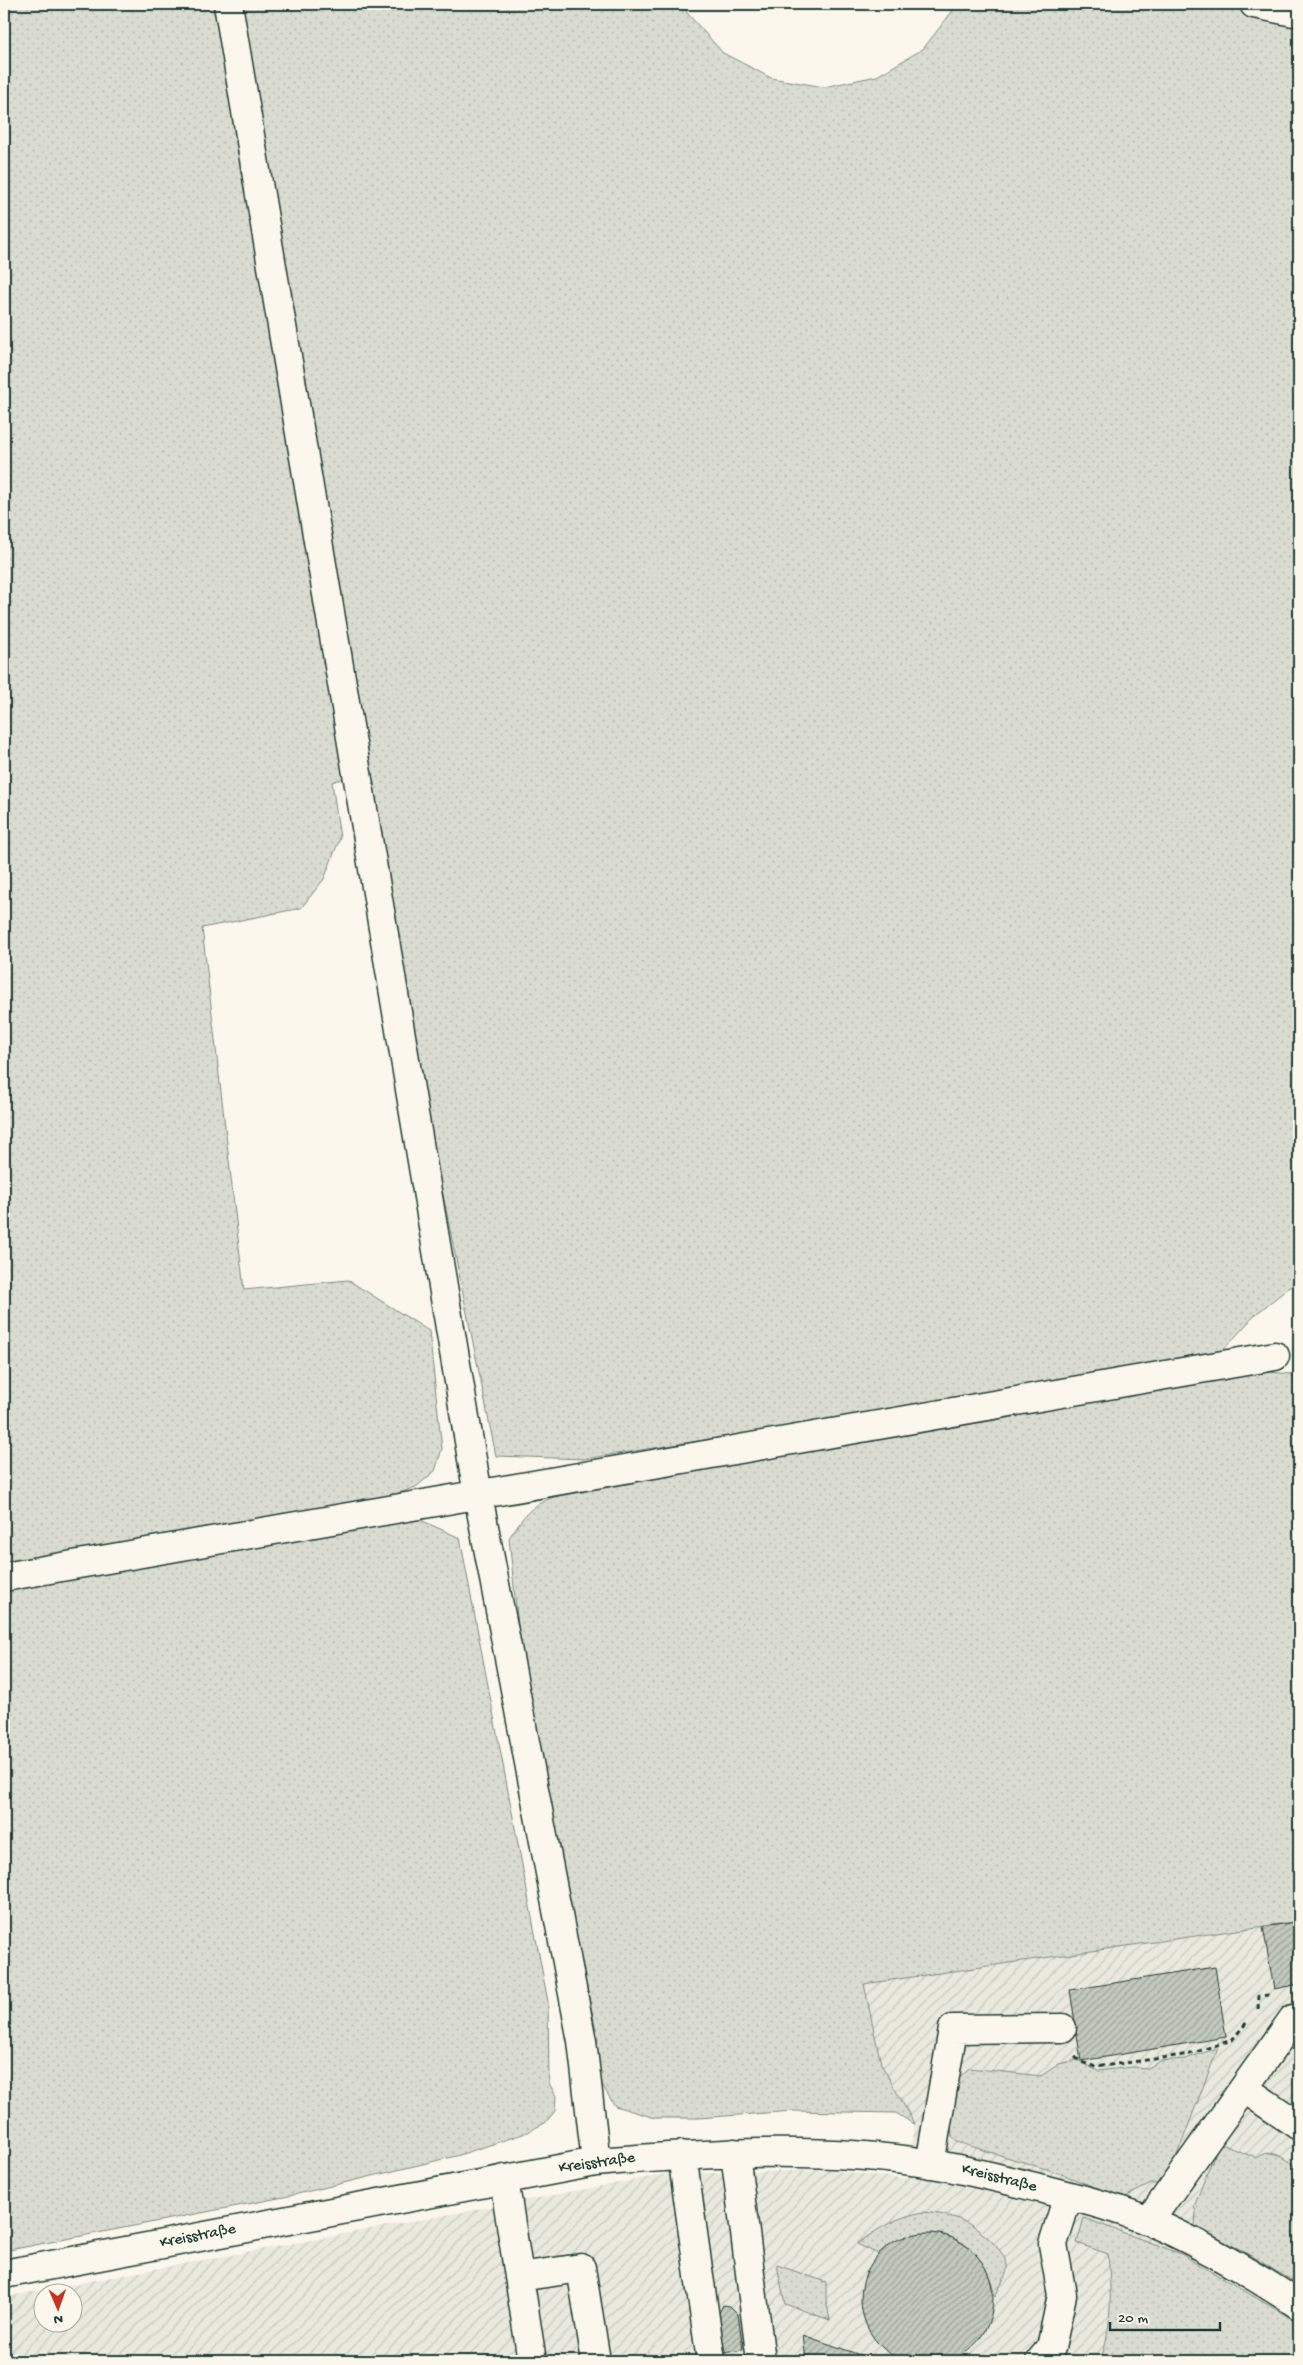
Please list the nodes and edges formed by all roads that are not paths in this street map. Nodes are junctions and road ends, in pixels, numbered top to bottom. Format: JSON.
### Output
{"nodes":[{"id":1,"x":228,"y":4,"type":"edge"},
{"id":2,"x":1254,"y":4,"type":"edge"},
{"id":3,"x":1299,"y":12,"type":"edge"},
{"id":4,"x":1275,"y":1356,"type":"dead end"},
{"id":5,"x":478,"y":1496,"type":"junction"},
{"id":6,"x":4,"y":1577,"type":"edge"},
{"id":7,"x":1299,"y":2018,"type":"edge"},
{"id":8,"x":1062,"y":2028,"type":"road end"},
{"id":9,"x":1245,"y":2089,"type":"junction"},
{"id":10,"x":1299,"y":2126,"type":"edge"},
{"id":11,"x":735,"y":2153,"type":"junction"},
{"id":12,"x":682,"y":2155,"type":"junction"},
{"id":13,"x":596,"y":2162,"type":"junction"},
{"id":14,"x":930,"y":2164,"type":"junction"},
{"id":15,"x":504,"y":2179,"type":"junction"},
{"id":16,"x":1068,"y":2196,"type":"junction"},
{"id":17,"x":1149,"y":2221,"type":"junction"},
{"id":18,"x":4,"y":2274,"type":"edge"},
{"id":19,"x":520,"y":2277,"type":"junction"},
{"id":20,"x":1299,"y":2305,"type":"edge"},
{"id":21,"x":532,"y":2361,"type":"edge"},
{"id":22,"x":596,"y":2361,"type":"edge"},
{"id":23,"x":711,"y":2361,"type":"edge"},
{"id":24,"x":761,"y":2361,"type":"edge"},
{"id":25,"x":1040,"y":2361,"type":"edge"}],
"edges":[{"from":1,"to":5,"type":"street"},
{"from":2,"to":3,"type":"street"},
{"from":4,"to":5,"type":"street"},
{"from":5,"to":6,"type":"street"},
{"from":5,"to":13,"type":"street"},
{"from":7,"to":9,"type":"street"},
{"from":8,"to":14,"type":"street"},
{"from":9,"to":10,"type":"street"},
{"from":9,"to":17,"type":"street"},
{"from":11,"to":12,"type":"street","name":"Kreisstraße"},
{"from":11,"to":14,"type":"street","name":"Kreisstraße"},
{"from":11,"to":24,"type":"street"},
{"from":12,"to":13,"type":"street","name":"Kreisstraße"},
{"from":12,"to":23,"type":"street"},
{"from":13,"to":15,"type":"street","name":"Kreisstraße"},
{"from":14,"to":16,"type":"street","name":"Kreisstraße"},
{"from":15,"to":18,"type":"street","name":"Kreisstraße"},
{"from":15,"to":19,"type":"street"},
{"from":16,"to":17,"type":"street","name":"Kreisstraße"},
{"from":16,"to":25,"type":"street"},
{"from":17,"to":20,"type":"street","name":"Kreisstraße"},
{"from":19,"to":21,"type":"street"},
{"from":19,"to":22,"type":"street"}]}
